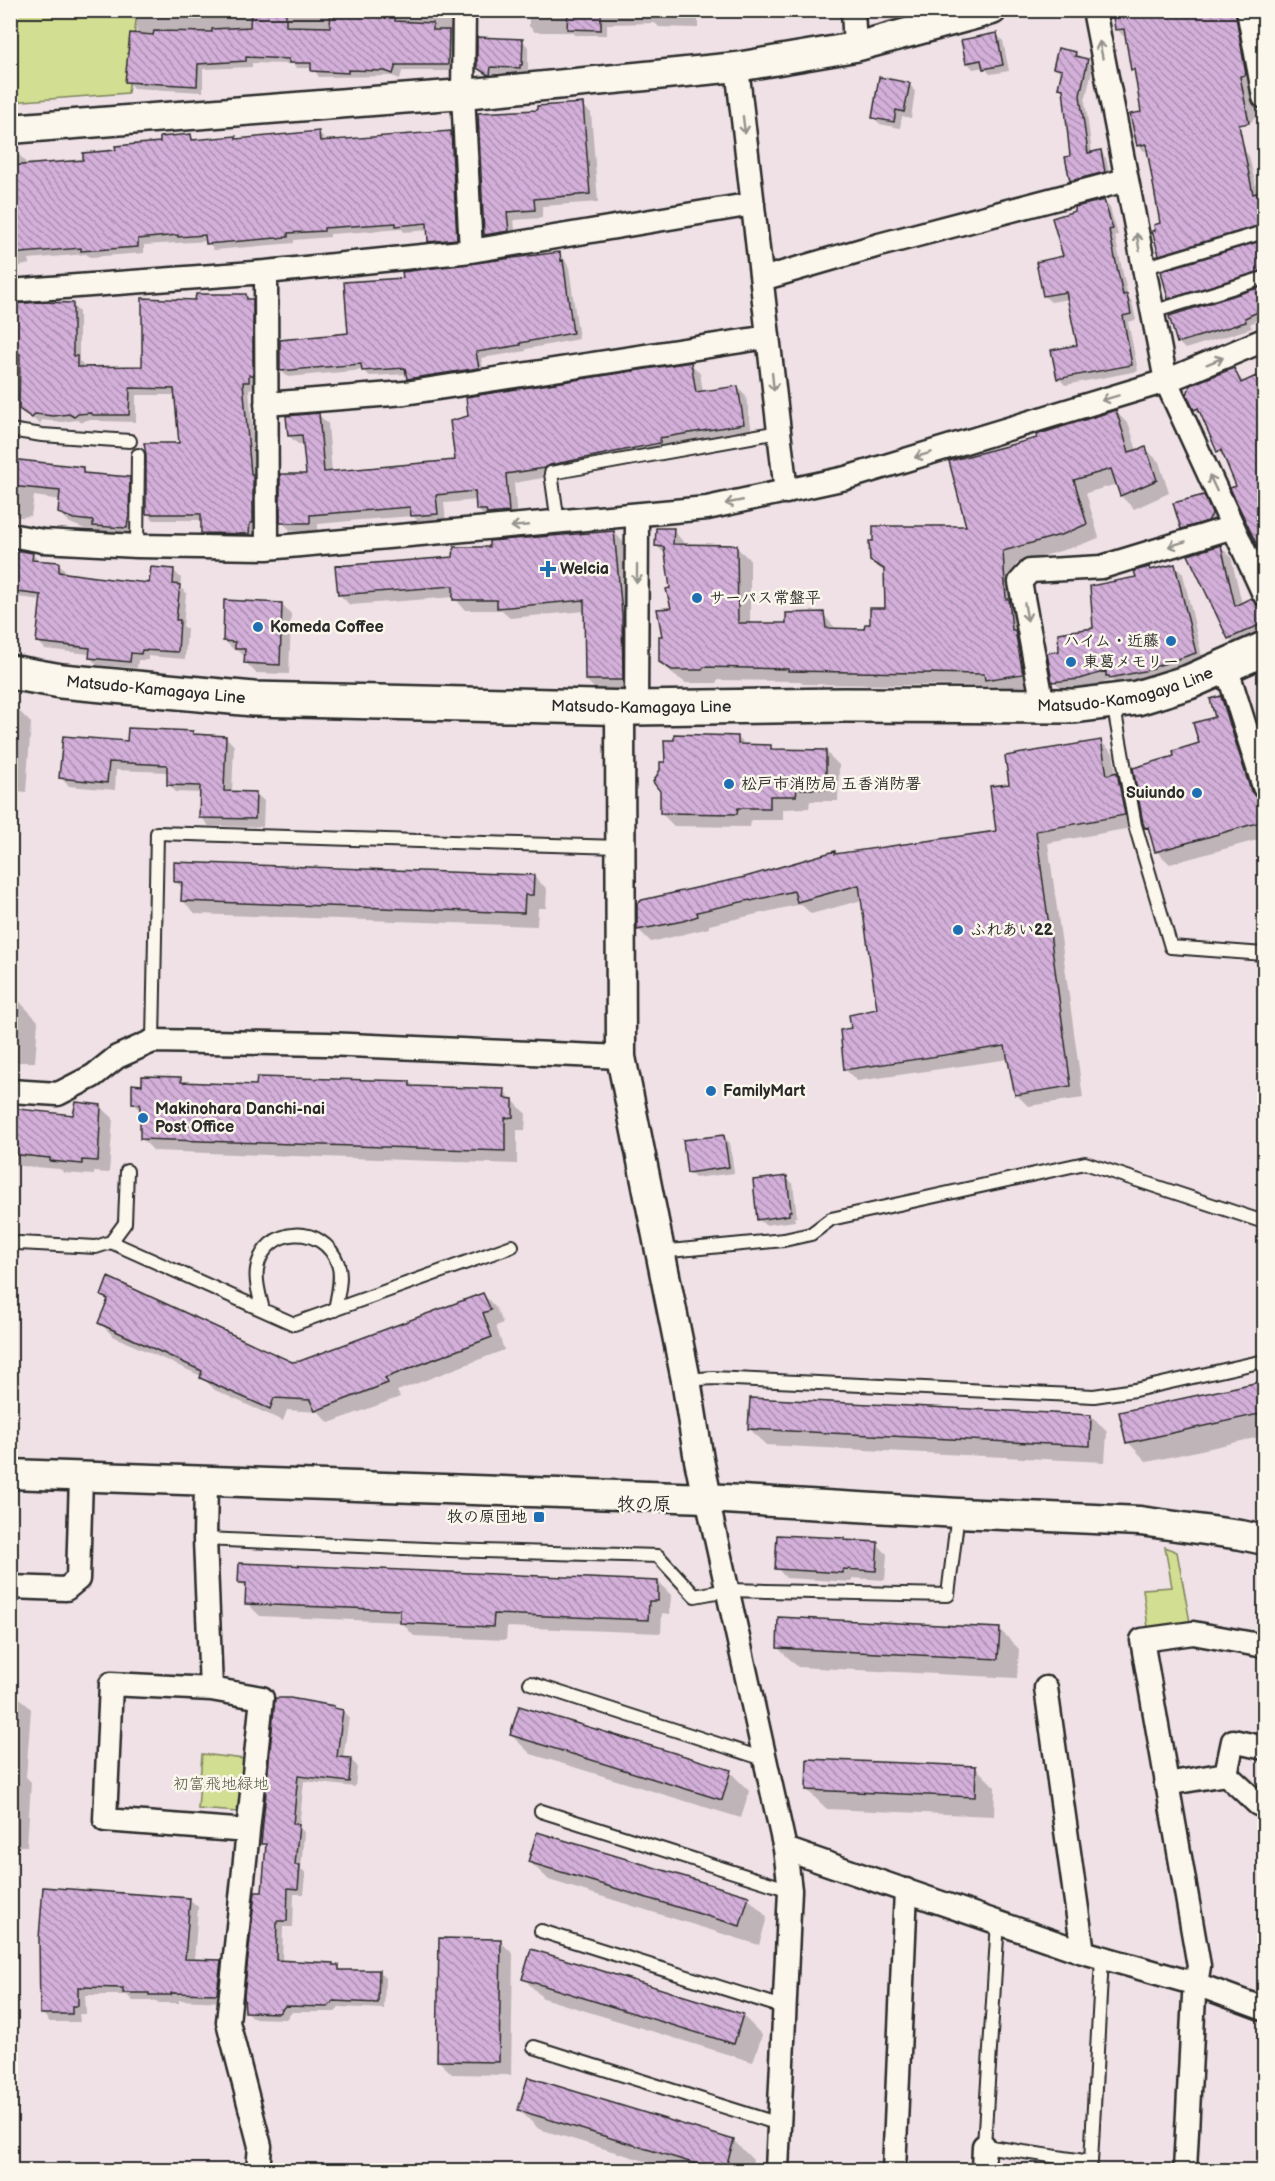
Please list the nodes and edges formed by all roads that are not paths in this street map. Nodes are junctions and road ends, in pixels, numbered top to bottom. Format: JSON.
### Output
{"nodes":[{"id":1,"x":464,"y":10,"type":"edge"},
{"id":2,"x":853,"y":10,"type":"edge"},
{"id":3,"x":992,"y":10,"type":"edge"},
{"id":4,"x":1094,"y":10,"type":"edge"},
{"id":5,"x":1248,"y":10,"type":"edge"},
{"id":6,"x":855,"y":47,"type":"junction"},
{"id":7,"x":737,"y":67,"type":"junction"},
{"id":8,"x":463,"y":94,"type":"junction"},
{"id":9,"x":1264,"y":97,"type":"edge"},
{"id":10,"x":10,"y":129,"type":"edge"},
{"id":11,"x":1126,"y":180,"type":"junction"},
{"id":12,"x":753,"y":204,"type":"junction"},
{"id":13,"x":1264,"y":232,"type":"edge"},
{"id":14,"x":471,"y":250,"type":"junction"},
{"id":15,"x":1143,"y":268,"type":"junction"},
{"id":16,"x":266,"y":272,"type":"junction"},
{"id":17,"x":1264,"y":278,"type":"edge"},
{"id":18,"x":762,"y":279,"type":"junction"},
{"id":19,"x":10,"y":291,"type":"edge"},
{"id":20,"x":1152,"y":312,"type":"junction"},
{"id":21,"x":768,"y":337,"type":"junction"},
{"id":22,"x":1264,"y":340,"type":"edge"},
{"id":23,"x":1166,"y":381,"type":"junction"},
{"id":24,"x":266,"y":404,"type":"junction"},
{"id":25,"x":10,"y":430,"type":"edge"},
{"id":26,"x":779,"y":432,"type":"junction"},
{"id":27,"x":130,"y":441,"type":"dead end"},
{"id":28,"x":138,"y":455,"type":"dead end"},
{"id":29,"x":786,"y":492,"type":"junction"},
{"id":30,"x":637,"y":516,"type":"junction"},
{"id":31,"x":558,"y":523,"type":"junction"},
{"id":32,"x":1233,"y":526,"type":"junction"},
{"id":33,"x":10,"y":535,"type":"edge"},
{"id":34,"x":137,"y":546,"type":"junction"},
{"id":35,"x":267,"y":548,"type":"junction"},
{"id":36,"x":1264,"y":594,"type":"edge"},
{"id":37,"x":1264,"y":649,"type":"edge"},
{"id":38,"x":1226,"y":666,"type":"junction"},
{"id":39,"x":10,"y":672,"type":"edge"},
{"id":40,"x":1113,"y":701,"type":"junction"},
{"id":41,"x":1043,"y":705,"type":"junction"},
{"id":42,"x":628,"y":708,"type":"junction"},
{"id":43,"x":1264,"y":787,"type":"edge"},
{"id":44,"x":620,"y":848,"type":"junction"},
{"id":45,"x":1264,"y":954,"type":"edge"},
{"id":46,"x":153,"y":1041,"type":"junction"},
{"id":47,"x":621,"y":1057,"type":"junction"},
{"id":48,"x":10,"y":1091,"type":"edge"},
{"id":49,"x":127,"y":1171,"type":"dead end"},
{"id":50,"x":1264,"y":1222,"type":"edge"},
{"id":51,"x":111,"y":1242,"type":"junction"},
{"id":52,"x":10,"y":1245,"type":"edge"},
{"id":53,"x":513,"y":1246,"type":"dead end"},
{"id":54,"x":659,"y":1252,"type":"junction"},
{"id":55,"x":263,"y":1310,"type":"junction"},
{"id":56,"x":334,"y":1310,"type":"junction"},
{"id":57,"x":1264,"y":1361,"type":"edge"},
{"id":58,"x":686,"y":1380,"type":"junction"},
{"id":59,"x":10,"y":1474,"type":"edge"},
{"id":60,"x":81,"y":1477,"type":"junction"},
{"id":61,"x":206,"y":1482,"type":"junction"},
{"id":62,"x":707,"y":1498,"type":"junction"},
{"id":63,"x":958,"y":1513,"type":"junction"},
{"id":64,"x":206,"y":1539,"type":"junction"},
{"id":65,"x":1264,"y":1540,"type":"edge"},
{"id":66,"x":10,"y":1587,"type":"edge"},
{"id":67,"x":727,"y":1590,"type":"junction"},
{"id":68,"x":1264,"y":1646,"type":"edge"},
{"id":69,"x":530,"y":1683,"type":"dead end"},
{"id":70,"x":1046,"y":1688,"type":"dead end"},
{"id":71,"x":211,"y":1689,"type":"junction"},
{"id":72,"x":1264,"y":1749,"type":"edge"},
{"id":73,"x":764,"y":1759,"type":"junction"},
{"id":74,"x":1226,"y":1774,"type":"junction"},
{"id":75,"x":1166,"y":1784,"type":"junction"},
{"id":76,"x":1264,"y":1806,"type":"edge"},
{"id":77,"x":541,"y":1811,"type":"dead end"},
{"id":78,"x":248,"y":1831,"type":"junction"},
{"id":79,"x":785,"y":1849,"type":"junction"},
{"id":80,"x":790,"y":1890,"type":"junction"},
{"id":81,"x":906,"y":1890,"type":"junction"},
{"id":82,"x":998,"y":1922,"type":"junction"},
{"id":83,"x":541,"y":1931,"type":"dead end"},
{"id":84,"x":1092,"y":1955,"type":"junction"},
{"id":85,"x":1196,"y":1984,"type":"junction"},
{"id":86,"x":786,"y":2008,"type":"junction"},
{"id":87,"x":1264,"y":2009,"type":"edge"},
{"id":88,"x":534,"y":2047,"type":"dead end"},
{"id":89,"x":779,"y":2124,"type":"junction"},
{"id":90,"x":984,"y":2146,"type":"junction"},
{"id":91,"x":258,"y":2170,"type":"edge"},
{"id":92,"x":777,"y":2170,"type":"edge"},
{"id":93,"x":894,"y":2170,"type":"edge"},
{"id":94,"x":983,"y":2170,"type":"edge"},
{"id":95,"x":1185,"y":2170,"type":"edge"}],
"edges":[{"from":1,"to":8,"type":"street"},
{"from":2,"to":6,"type":"street"},
{"from":3,"to":6,"type":"street"},
{"from":11,"to":4,"type":"street","one_way":true},
{"from":5,"to":9,"type":"street"},
{"from":6,"to":7,"type":"street"},
{"from":7,"to":8,"type":"street"},
{"from":7,"to":12,"type":"street","one_way":true},
{"from":8,"to":10,"type":"street"},
{"from":8,"to":14,"type":"street"},
{"from":15,"to":11,"type":"street","one_way":true},
{"from":11,"to":18,"type":"street"},
{"from":12,"to":14,"type":"street"},
{"from":12,"to":18,"type":"street"},
{"from":13,"to":15,"type":"lane"},
{"from":14,"to":16,"type":"street"},
{"from":15,"to":20,"type":"street"},
{"from":16,"to":19,"type":"street"},
{"from":16,"to":24,"type":"street"},
{"from":17,"to":20,"type":"lane"},
{"from":18,"to":21,"type":"street"},
{"from":20,"to":23,"type":"street"},
{"from":21,"to":24,"type":"street"},
{"from":21,"to":26,"type":"street","one_way":true},
{"from":23,"to":22,"type":"street","one_way":true},
{"from":23,"to":29,"type":"street","one_way":true},
{"from":32,"to":23,"type":"street","one_way":true},
{"from":24,"to":35,"type":"street"},
{"from":25,"to":27,"type":"lane"},
{"from":26,"to":29,"type":"street"},
{"from":26,"to":31,"type":"lane"},
{"from":28,"to":34,"type":"lane"},
{"from":29,"to":30,"type":"street","one_way":true},
{"from":30,"to":31,"type":"street"},
{"from":30,"to":42,"type":"street","one_way":true},
{"from":31,"to":35,"type":"street","one_way":true},
{"from":32,"to":36,"type":"street"},
{"from":32,"to":41,"type":"street","one_way":true},
{"from":33,"to":34,"type":"street"},
{"from":34,"to":35,"type":"street"},
{"from":37,"to":38,"type":"main road","name":"Matsudo-Kamagaya Line"},
{"from":38,"to":40,"type":"main road","name":"Matsudo-Kamagaya Line"},
{"from":38,"to":43,"type":"street"},
{"from":39,"to":42,"type":"main road","name":"Matsudo-Kamagaya Line"},
{"from":40,"to":41,"type":"main road","name":"Matsudo-Kamagaya Line"},
{"from":40,"to":45,"type":"lane"},
{"from":41,"to":42,"type":"main road","name":"Matsudo-Kamagaya Line"},
{"from":42,"to":44,"type":"street"},
{"from":44,"to":46,"type":"lane"},
{"from":44,"to":47,"type":"street"},
{"from":46,"to":47,"type":"street"},
{"from":46,"to":48,"type":"street"},
{"from":47,"to":54,"type":"street"},
{"from":49,"to":51,"type":"lane"},
{"from":50,"to":54,"type":"lane"},
{"from":51,"to":52,"type":"lane"},
{"from":51,"to":55,"type":"lane"},
{"from":53,"to":56,"type":"lane"},
{"from":54,"to":58,"type":"street"},
{"from":55,"to":56,"type":"lane"},
{"from":55,"to":56,"type":"lane"},
{"from":57,"to":58,"type":"lane"},
{"from":58,"to":62,"type":"street"},
{"from":59,"to":60,"type":"street"},
{"from":60,"to":61,"type":"street"},
{"from":60,"to":66,"type":"street"},
{"from":61,"to":62,"type":"street"},
{"from":61,"to":64,"type":"street"},
{"from":62,"to":63,"type":"street"},
{"from":62,"to":67,"type":"street"},
{"from":63,"to":65,"type":"street"},
{"from":63,"to":67,"type":"lane"},
{"from":64,"to":67,"type":"lane"},
{"from":64,"to":71,"type":"street"},
{"from":67,"to":73,"type":"street"},
{"from":68,"to":75,"type":"street"},
{"from":69,"to":73,"type":"lane"},
{"from":70,"to":84,"type":"street"},
{"from":71,"to":78,"type":"street"},
{"from":71,"to":78,"type":"street"},
{"from":72,"to":74,"type":"street"},
{"from":73,"to":79,"type":"street"},
{"from":74,"to":75,"type":"street"},
{"from":74,"to":76,"type":"street"},
{"from":75,"to":85,"type":"street"},
{"from":77,"to":80,"type":"lane"},
{"from":78,"to":91,"type":"street"},
{"from":79,"to":80,"type":"street"},
{"from":79,"to":81,"type":"street"},
{"from":80,"to":86,"type":"street"},
{"from":81,"to":82,"type":"street"},
{"from":81,"to":93,"type":"street"},
{"from":82,"to":84,"type":"street"},
{"from":82,"to":90,"type":"lane"},
{"from":83,"to":86,"type":"lane"},
{"from":84,"to":85,"type":"street"},
{"from":84,"to":90,"type":"lane"},
{"from":85,"to":87,"type":"street"},
{"from":85,"to":95,"type":"street"},
{"from":86,"to":89,"type":"street"},
{"from":88,"to":89,"type":"lane"},
{"from":89,"to":92,"type":"street"},
{"from":90,"to":94,"type":"street"}]}
